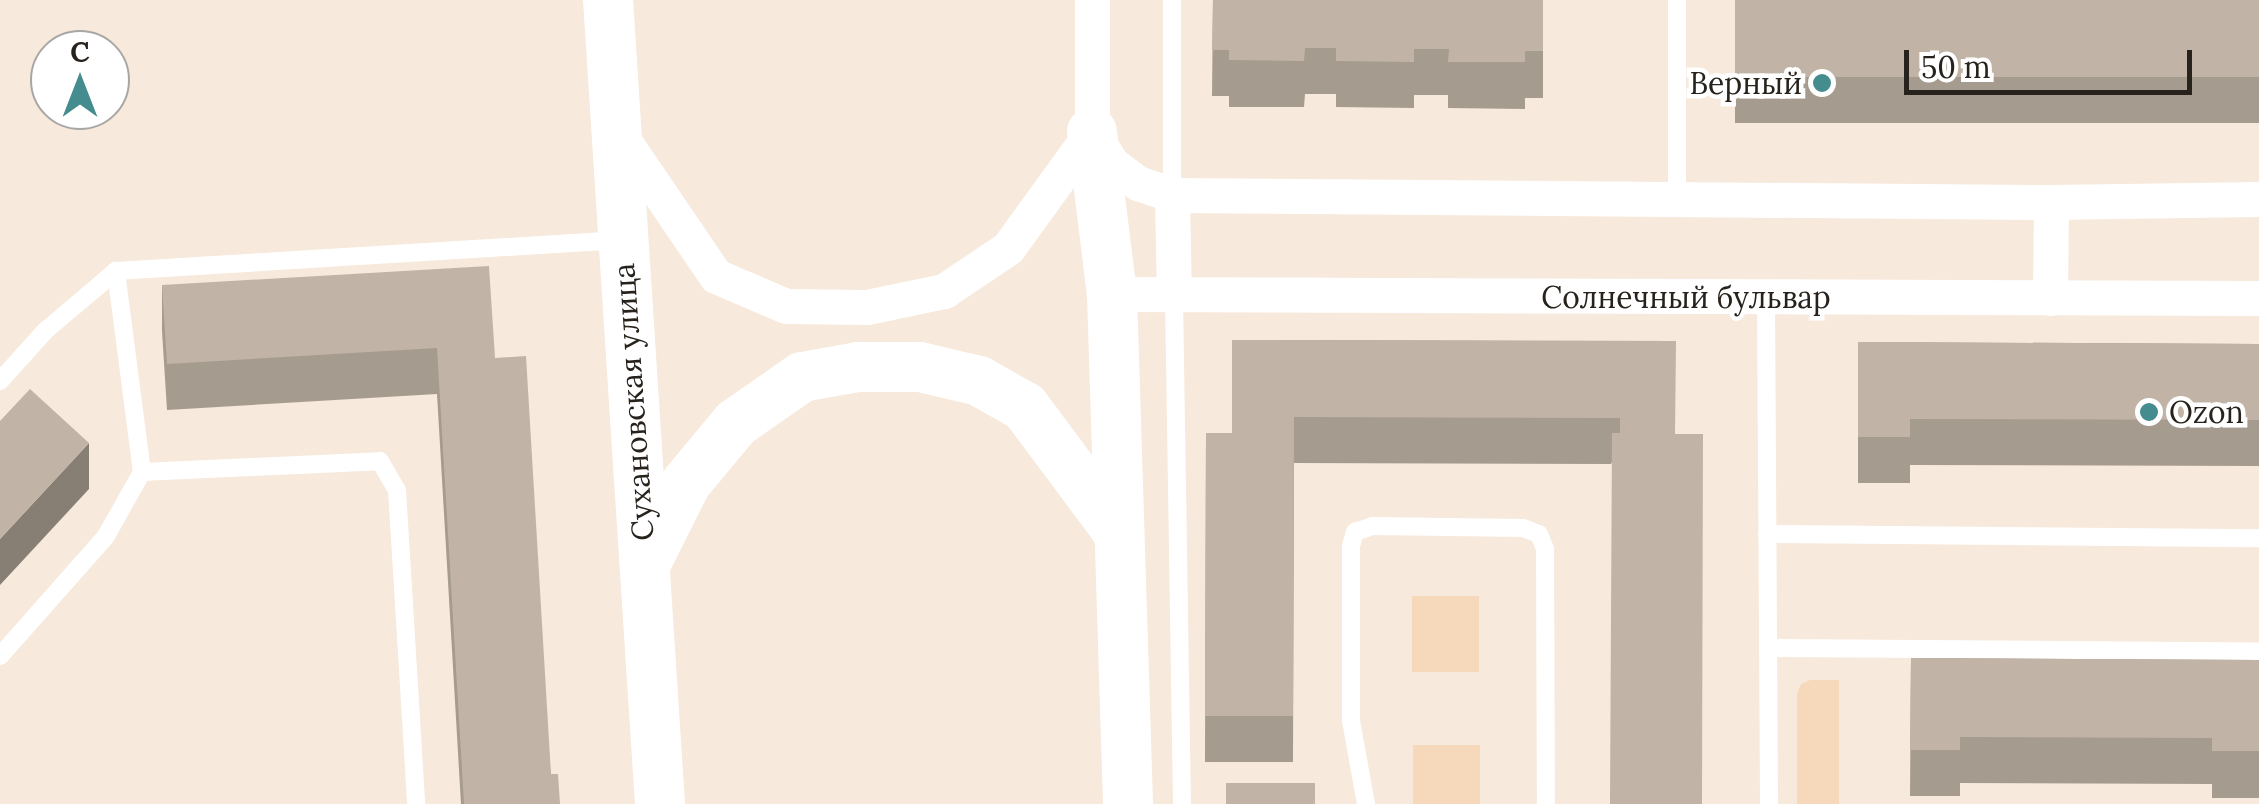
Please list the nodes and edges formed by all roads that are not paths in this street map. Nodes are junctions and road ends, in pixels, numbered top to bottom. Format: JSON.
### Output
{"nodes":[{"id":1,"x":608,"y":0,"type":"edge"},
{"id":2,"x":1092,"y":0,"type":"edge"},
{"id":3,"x":1172,"y":0,"type":"edge"},
{"id":4,"x":1677,"y":0,"type":"edge"},
{"id":5,"x":617,"y":130,"type":"junction"},
{"id":6,"x":1092,"y":132,"type":"junction"},
{"id":7,"x":1172,"y":195,"type":"junction"},
{"id":8,"x":1677,"y":199,"type":"junction"},
{"id":9,"x":2259,"y":199,"type":"edge"},
{"id":10,"x":2051,"y":202,"type":"junction"},
{"id":11,"x":622,"y":240,"type":"junction"},
{"id":12,"x":116,"y":272,"type":"junction"},
{"id":13,"x":1112,"y":294,"type":"junction"},
{"id":14,"x":1174,"y":296,"type":"junction"},
{"id":15,"x":1766,"y":297,"type":"junction"},
{"id":16,"x":2050,"y":298,"type":"junction"},
{"id":17,"x":2259,"y":298,"type":"edge"},
{"id":18,"x":0,"y":382,"type":"edge"},
{"id":19,"x":142,"y":472,"type":"junction"},
{"id":20,"x":1119,"y":533,"type":"junction"},
{"id":21,"x":1767,"y":534,"type":"junction"},
{"id":22,"x":2259,"y":538,"type":"edge"},
{"id":23,"x":644,"y":568,"type":"junction"},
{"id":24,"x":1768,"y":648,"type":"junction"},
{"id":25,"x":2259,"y":651,"type":"edge"},
{"id":26,"x":0,"y":656,"type":"edge"},
{"id":27,"x":416,"y":804,"type":"edge"},
{"id":28,"x":660,"y":804,"type":"edge"},
{"id":29,"x":1128,"y":804,"type":"edge"},
{"id":30,"x":1182,"y":804,"type":"edge"},
{"id":31,"x":1366,"y":804,"type":"edge"},
{"id":32,"x":1546,"y":804,"type":"edge"},
{"id":33,"x":1769,"y":804,"type":"edge"}],
"edges":[{"from":1,"to":5,"type":"street","name":"Сухановская улица"},
{"from":2,"to":6,"type":"street"},
{"from":3,"to":7,"type":"lane"},
{"from":4,"to":8,"type":"lane"},
{"from":5,"to":6,"type":"street"},
{"from":5,"to":11,"type":"street","name":"Сухановская улица"},
{"from":6,"to":7,"type":"street"},
{"from":6,"to":13,"type":"street"},
{"from":7,"to":8,"type":"street"},
{"from":7,"to":14,"type":"street"},
{"from":8,"to":10,"type":"street"},
{"from":9,"to":10,"type":"street"},
{"from":10,"to":16,"type":"street"},
{"from":11,"to":12,"type":"lane"},
{"from":11,"to":23,"type":"street","name":"Сухановская улица"},
{"from":12,"to":18,"type":"lane"},
{"from":12,"to":19,"type":"lane"},
{"from":13,"to":14,"type":"street","name":"Солнечный бульвар"},
{"from":13,"to":20,"type":"street"},
{"from":14,"to":15,"type":"street","name":"Солнечный бульвар"},
{"from":14,"to":30,"type":"lane"},
{"from":15,"to":16,"type":"street","name":"Солнечный бульвар"},
{"from":15,"to":21,"type":"lane"},
{"from":16,"to":17,"type":"street","name":"Солнечный бульвар"},
{"from":19,"to":26,"type":"lane"},
{"from":19,"to":27,"type":"lane"},
{"from":20,"to":23,"type":"street"},
{"from":20,"to":29,"type":"street"},
{"from":21,"to":22,"type":"lane"},
{"from":21,"to":24,"type":"lane"},
{"from":23,"to":28,"type":"street","name":"Сухановская улица"},
{"from":24,"to":25,"type":"lane"},
{"from":24,"to":33,"type":"lane"},
{"from":31,"to":32,"type":"lane"}]}
